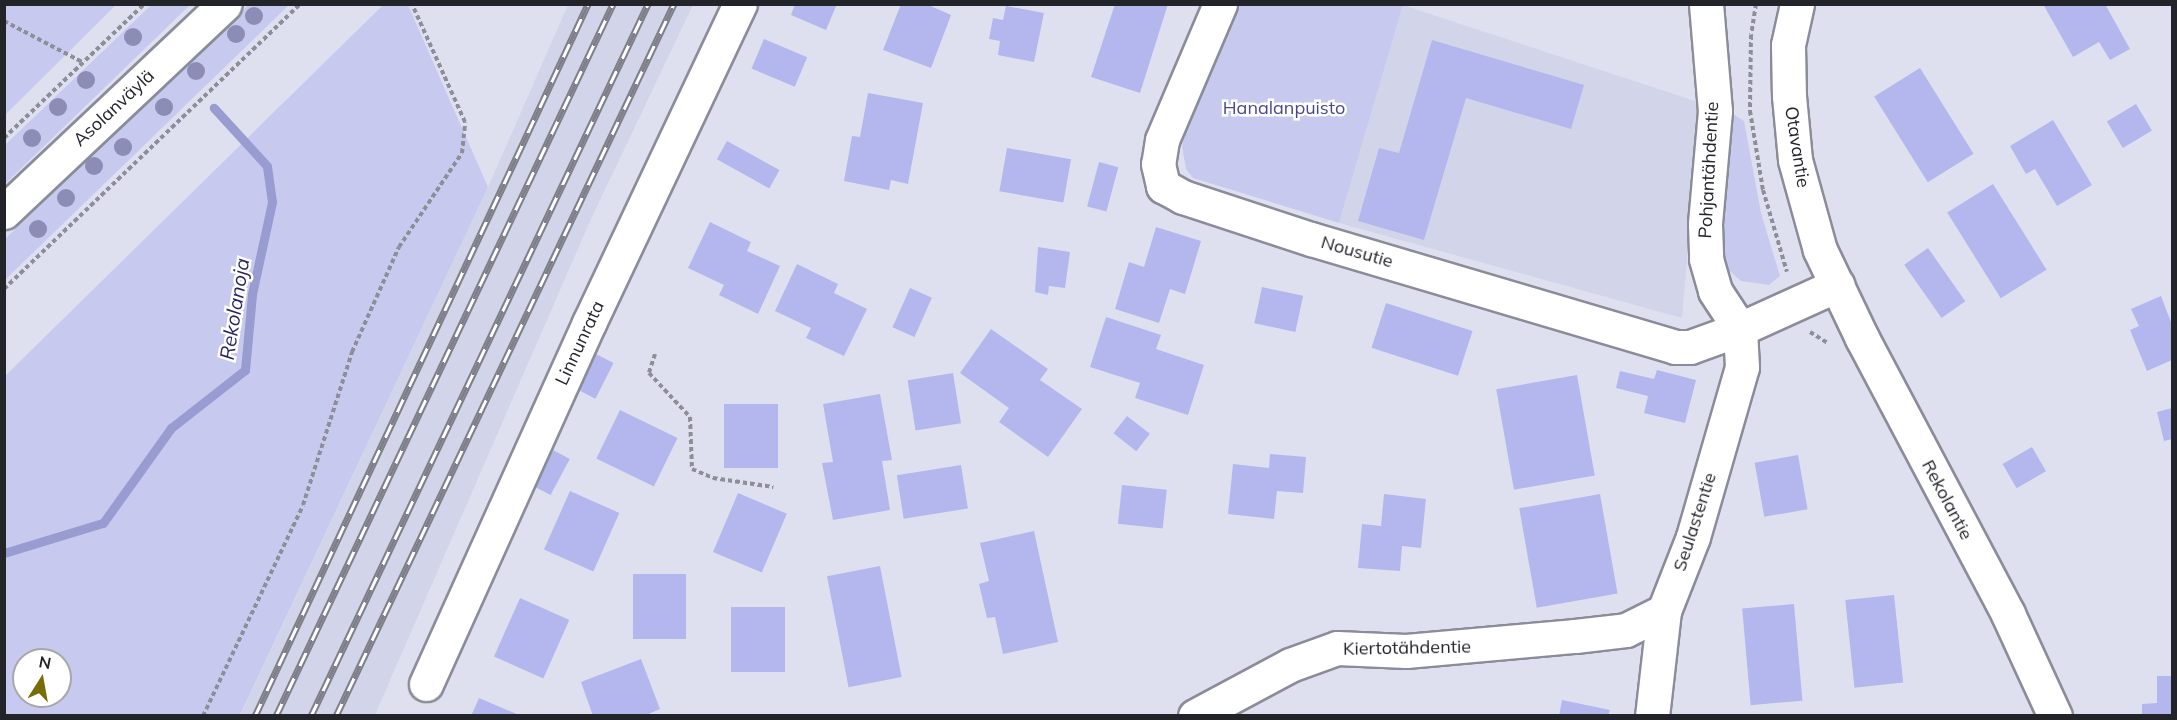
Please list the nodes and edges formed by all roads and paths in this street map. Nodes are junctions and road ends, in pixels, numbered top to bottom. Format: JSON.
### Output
{"nodes":[{"id":1,"x":144,"y":4,"type":"edge"},
{"id":2,"x":225,"y":4,"type":"edge"},
{"id":3,"x":300,"y":4,"type":"edge"},
{"id":4,"x":412,"y":4,"type":"edge"},
{"id":5,"x":740,"y":4,"type":"edge"},
{"id":6,"x":1220,"y":4,"type":"edge"},
{"id":7,"x":1706,"y":4,"type":"edge"},
{"id":8,"x":1797,"y":4,"type":"edge"},
{"id":9,"x":4,"y":21,"type":"edge"},
{"id":10,"x":84,"y":63,"type":"junction"},
{"id":11,"x":4,"y":138,"type":"edge"},
{"id":12,"x":4,"y":212,"type":"edge"},
{"id":13,"x":1837,"y":285,"type":"junction"},
{"id":14,"x":4,"y":289,"type":"edge"},
{"id":15,"x":1740,"y":329,"type":"junction"},
{"id":16,"x":655,"y":354,"type":"dead end"},
{"id":17,"x":773,"y":486,"type":"dead end"},
{"id":18,"x":1664,"y":611,"type":"junction"},
{"id":19,"x":426,"y":684,"type":"dead end"},
{"id":20,"x":203,"y":716,"type":"edge"},
{"id":21,"x":1195,"y":716,"type":"edge"},
{"id":22,"x":1652,"y":716,"type":"edge"},
{"id":23,"x":2055,"y":716,"type":"edge"}],
"edges":[{"from":1,"to":10,"type":"path"},
{"from":2,"to":12,"type":"street","name":"Asolanväylä"},
{"from":3,"to":14,"type":"path"},
{"from":4,"to":20,"type":"path"},
{"from":5,"to":19,"type":"street","name":"Linnunrata"},
{"from":6,"to":15,"type":"street","name":"Nousutie"},
{"from":7,"to":15,"type":"street","name":"Pohjantähdentie"},
{"from":8,"to":13,"type":"street","name":"Otavantie"},
{"from":9,"to":10,"type":"path"},
{"from":10,"to":11,"type":"path"},
{"from":13,"to":15,"type":"street"},
{"from":13,"to":23,"type":"street","name":"Rekolantie"},
{"from":15,"to":18,"type":"street","name":"Seulastentie"},
{"from":16,"to":17,"type":"path"},
{"from":18,"to":21,"type":"street","name":"Kiertotähdentie"},
{"from":18,"to":22,"type":"street","name":"Seulastentie"}]}
